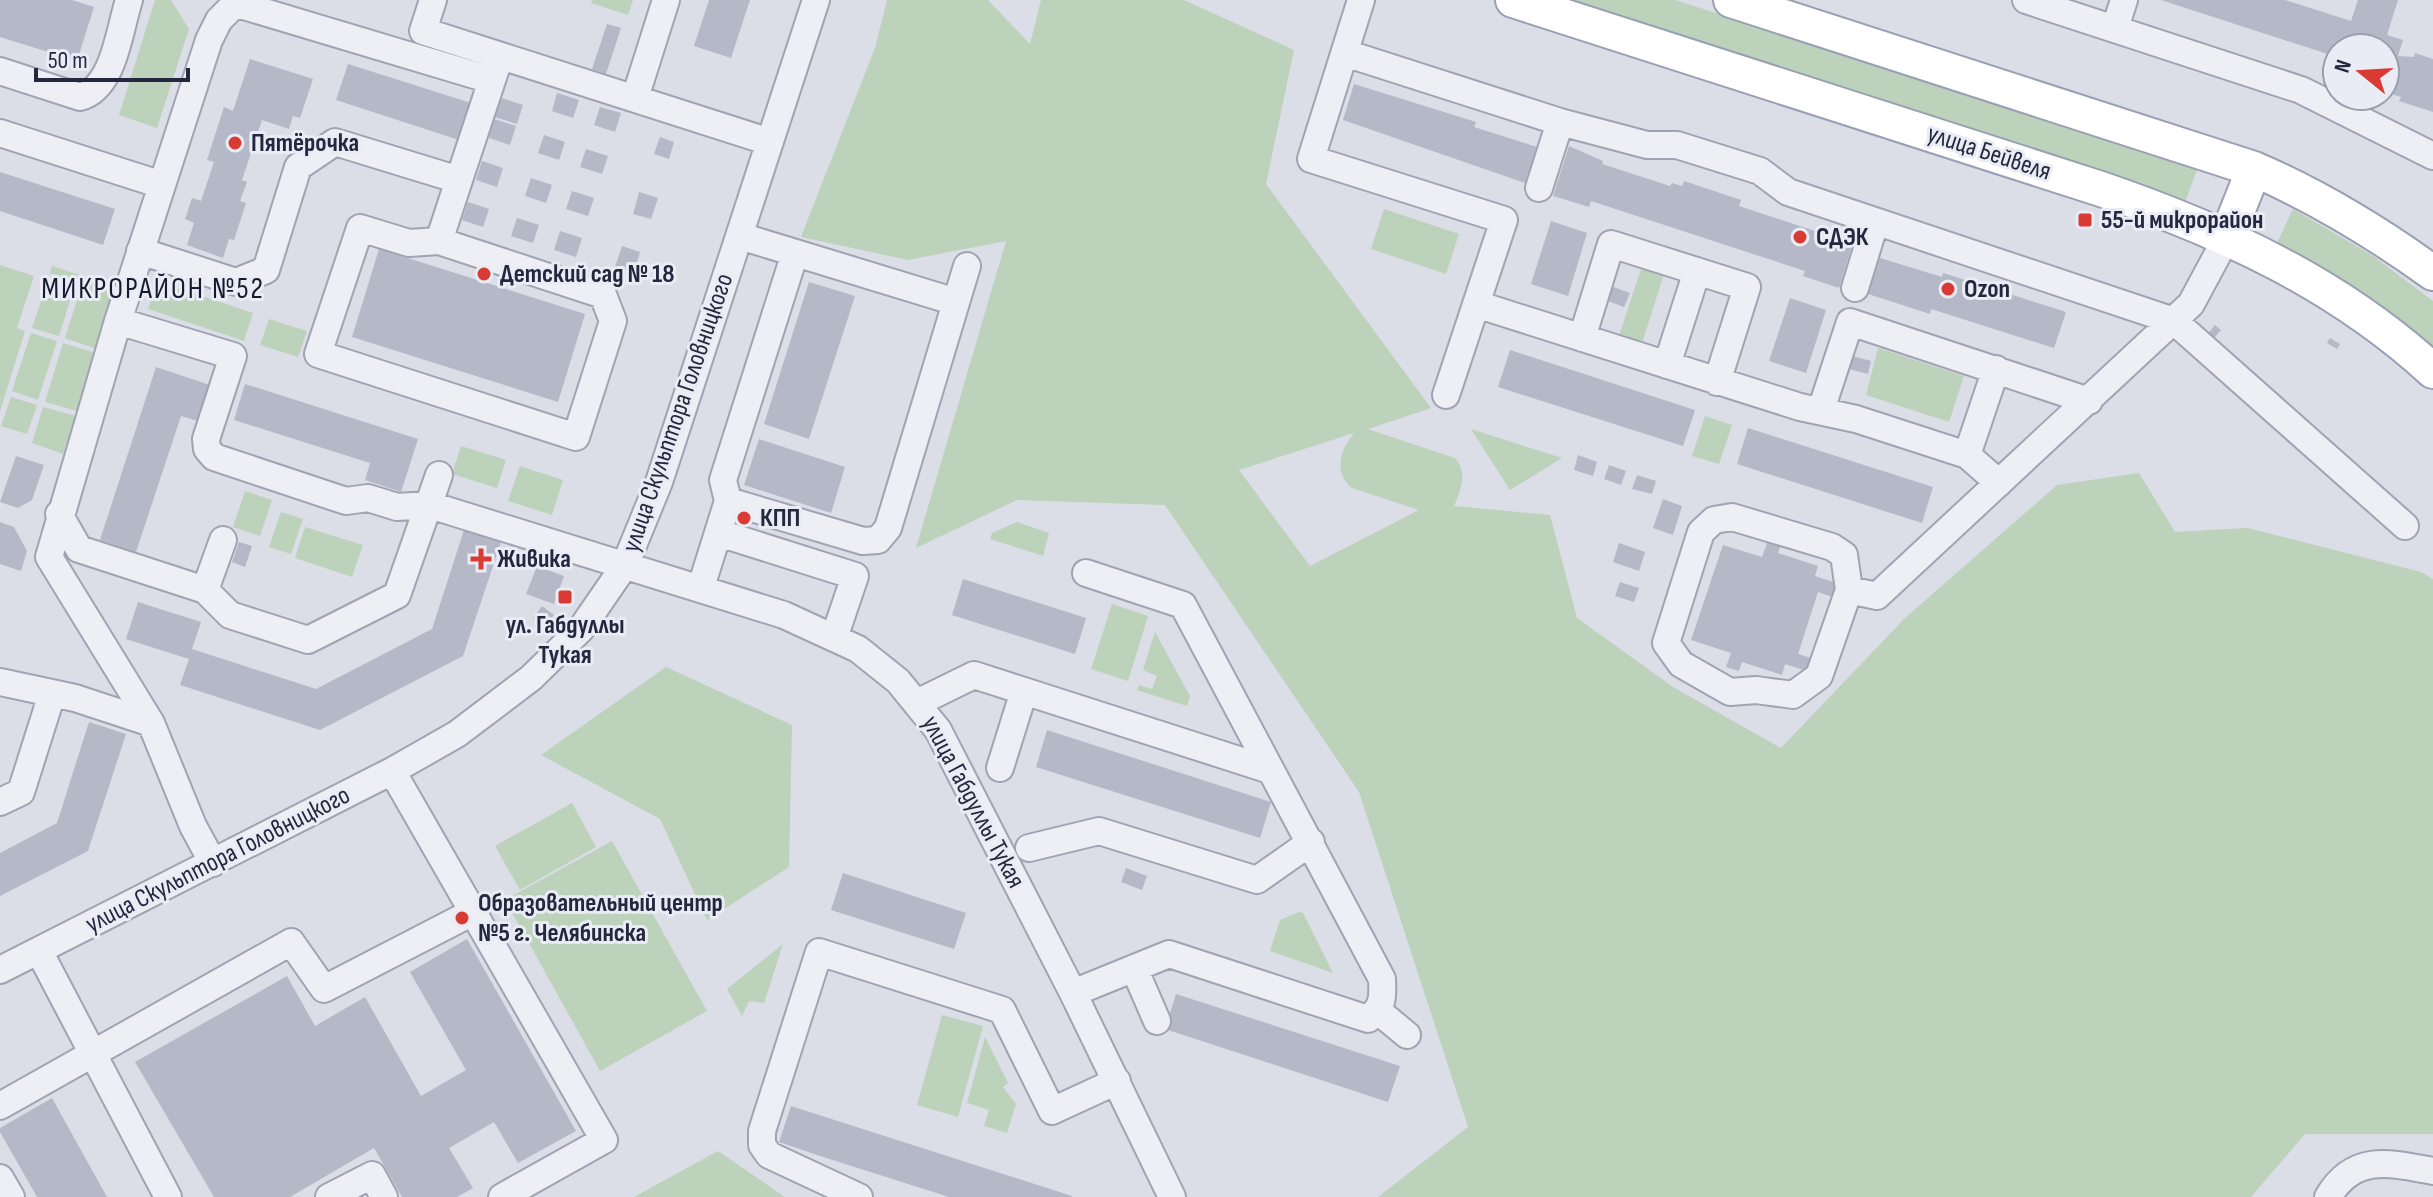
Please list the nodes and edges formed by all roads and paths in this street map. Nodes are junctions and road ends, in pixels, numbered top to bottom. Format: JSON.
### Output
{"nodes":[{"id":1,"x":129,"y":0,"type":"edge"},
{"id":2,"x":433,"y":0,"type":"edge"},
{"id":3,"x":666,"y":0,"type":"edge"},
{"id":4,"x":816,"y":0,"type":"edge"},
{"id":5,"x":1361,"y":0,"type":"edge"},
{"id":6,"x":1513,"y":0,"type":"edge"},
{"id":7,"x":1731,"y":0,"type":"edge"},
{"id":8,"x":2026,"y":0,"type":"edge"},
{"id":9,"x":2124,"y":0,"type":"edge"},
{"id":10,"x":236,"y":2,"type":"edge"},
{"id":11,"x":1788,"y":9,"type":"edge"},
{"id":12,"x":2115,"y":28,"type":"junction"},
{"id":13,"x":1345,"y":53,"type":"junction"},
{"id":14,"x":496,"y":68,"type":"junction"},
{"id":15,"x":0,"y":71,"type":"edge"},
{"id":16,"x":635,"y":98,"type":"junction"},
{"id":17,"x":1560,"y":122,"type":"junction"},
{"id":18,"x":0,"y":133,"type":"edge"},
{"id":19,"x":770,"y":142,"type":"junction"},
{"id":20,"x":2433,"y":156,"type":"edge"},
{"id":21,"x":2254,"y":169,"type":"junction"},
{"id":22,"x":459,"y":180,"type":"junction"},
{"id":23,"x":162,"y":185,"type":"junction"},
{"id":24,"x":1539,"y":188,"type":"dead end"},
{"id":25,"x":1875,"y":223,"type":"junction"},
{"id":26,"x":740,"y":236,"type":"junction"},
{"id":27,"x":2227,"y":237,"type":"junction"},
{"id":28,"x":439,"y":241,"type":"junction"},
{"id":29,"x":140,"y":251,"type":"junction"},
{"id":30,"x":795,"y":253,"type":"junction"},
{"id":31,"x":967,"y":266,"type":"dead end"},
{"id":32,"x":1697,"y":271,"type":"junction"},
{"id":33,"x":2433,"y":273,"type":"edge"},
{"id":34,"x":1855,"y":288,"type":"dead end"},
{"id":35,"x":956,"y":302,"type":"junction"},
{"id":36,"x":1476,"y":304,"type":"junction"},
{"id":37,"x":118,"y":321,"type":"junction"},
{"id":38,"x":2174,"y":321,"type":"junction"},
{"id":39,"x":1582,"y":338,"type":"junction"},
{"id":40,"x":1667,"y":365,"type":"junction"},
{"id":41,"x":1996,"y":369,"type":"junction"},
{"id":42,"x":2433,"y":371,"type":"edge"},
{"id":43,"x":1717,"y":382,"type":"junction"},
{"id":44,"x":1446,"y":395,"type":"dead end"},
{"id":45,"x":2089,"y":401,"type":"junction"},
{"id":46,"x":1821,"y":410,"type":"junction"},
{"id":47,"x":1967,"y":455,"type":"junction"},
{"id":48,"x":439,"y":475,"type":"dead end"},
{"id":49,"x":1999,"y":483,"type":"junction"},
{"id":50,"x":728,"y":501,"type":"junction"},
{"id":51,"x":430,"y":505,"type":"junction"},
{"id":52,"x":59,"y":514,"type":"junction"},
{"id":53,"x":2405,"y":526,"type":"dead end"},
{"id":54,"x":719,"y":533,"type":"junction"},
{"id":55,"x":223,"y":540,"type":"dead end"},
{"id":56,"x":625,"y":565,"type":"junction"},
{"id":57,"x":1086,"y":573,"type":"dead end"},
{"id":58,"x":701,"y":587,"type":"junction"},
{"id":59,"x":205,"y":590,"type":"junction"},
{"id":60,"x":1849,"y":590,"type":"junction"},
{"id":61,"x":834,"y":638,"type":"junction"},
{"id":62,"x":0,"y":682,"type":"edge"},
{"id":63,"x":1024,"y":691,"type":"junction"},
{"id":64,"x":52,"y":694,"type":"junction"},
{"id":65,"x":919,"y":702,"type":"junction"},
{"id":66,"x":151,"y":723,"type":"junction"},
{"id":67,"x":1000,"y":768,"type":"dead end"},
{"id":68,"x":1270,"y":770,"type":"junction"},
{"id":69,"x":392,"y":771,"type":"junction"},
{"id":70,"x":0,"y":802,"type":"edge"},
{"id":71,"x":1311,"y":842,"type":"junction"},
{"id":72,"x":1029,"y":848,"type":"dead end"},
{"id":73,"x":213,"y":863,"type":"junction"},
{"id":74,"x":473,"y":912,"type":"junction"},
{"id":75,"x":39,"y":951,"type":"junction"},
{"id":76,"x":1134,"y":968,"type":"junction"},
{"id":77,"x":0,"y":970,"type":"edge"},
{"id":78,"x":1073,"y":993,"type":"junction"},
{"id":79,"x":1378,"y":1011,"type":"junction"},
{"id":80,"x":1157,"y":1021,"type":"dead end"},
{"id":81,"x":1407,"y":1035,"type":"dead end"},
{"id":82,"x":93,"y":1054,"type":"junction"},
{"id":83,"x":1117,"y":1081,"type":"junction"},
{"id":84,"x":0,"y":1106,"type":"edge"},
{"id":85,"x":2433,"y":1171,"type":"edge"},
{"id":86,"x":0,"y":1178,"type":"edge"},
{"id":87,"x":11,"y":1197,"type":"edge"},
{"id":88,"x":168,"y":1197,"type":"edge"},
{"id":89,"x":329,"y":1197,"type":"edge"},
{"id":90,"x":384,"y":1197,"type":"edge"},
{"id":91,"x":502,"y":1197,"type":"edge"},
{"id":92,"x":859,"y":1197,"type":"edge"},
{"id":93,"x":1172,"y":1197,"type":"edge"},
{"id":94,"x":2328,"y":1197,"type":"edge"}],
"edges":[{"from":1,"to":15,"type":"street"},
{"from":2,"to":14,"type":"street"},
{"from":3,"to":16,"type":"street"},
{"from":4,"to":19,"type":"street","name":"улица Скульптора Головницкого"},
{"from":5,"to":13,"type":"street"},
{"from":6,"to":27,"type":"main road","name":"улица Бейвеля"},
{"from":7,"to":11,"type":"main road"},
{"from":8,"to":12,"type":"street"},
{"from":9,"to":12,"type":"street"},
{"from":10,"to":14,"type":"street"},
{"from":10,"to":23,"type":"street"},
{"from":11,"to":21,"type":"main road"},
{"from":12,"to":20,"type":"street"},
{"from":13,"to":17,"type":"street"},
{"from":13,"to":36,"type":"street"},
{"from":14,"to":16,"type":"street"},
{"from":14,"to":22,"type":"street"},
{"from":16,"to":19,"type":"street"},
{"from":17,"to":24,"type":"street"},
{"from":17,"to":25,"type":"street"},
{"from":18,"to":23,"type":"street"},
{"from":19,"to":26,"type":"street","name":"улица Скульптора Головницкого"},
{"from":21,"to":27,"type":"main road"},
{"from":21,"to":33,"type":"main road"},
{"from":22,"to":28,"type":"street"},
{"from":22,"to":29,"type":"street"},
{"from":23,"to":29,"type":"street"},
{"from":25,"to":34,"type":"street"},
{"from":25,"to":38,"type":"street"},
{"from":26,"to":30,"type":"street"},
{"from":26,"to":56,"type":"street","name":"улица Скульптора Головницкого"},
{"from":27,"to":38,"type":"street"},
{"from":27,"to":42,"type":"main road","name":"улица Бейвеля"},
{"from":28,"to":28,"type":"street"},
{"from":29,"to":37,"type":"street"},
{"from":30,"to":35,"type":"street"},
{"from":30,"to":50,"type":"street"},
{"from":31,"to":35,"type":"street"},
{"from":32,"to":39,"type":"street"},
{"from":32,"to":40,"type":"street"},
{"from":32,"to":43,"type":"street"},
{"from":35,"to":50,"type":"street"},
{"from":36,"to":39,"type":"street"},
{"from":36,"to":44,"type":"street"},
{"from":37,"to":51,"type":"street","name":"улица Габдуллы Тукая"},
{"from":37,"to":52,"type":"street"},
{"from":38,"to":45,"type":"street"},
{"from":38,"to":53,"type":"street"},
{"from":39,"to":40,"type":"street"},
{"from":40,"to":43,"type":"street"},
{"from":41,"to":45,"type":"street"},
{"from":41,"to":46,"type":"street"},
{"from":41,"to":47,"type":"street"},
{"from":43,"to":46,"type":"street"},
{"from":45,"to":49,"type":"street"},
{"from":46,"to":47,"type":"street"},
{"from":47,"to":49,"type":"street"},
{"from":48,"to":51,"type":"street"},
{"from":49,"to":60,"type":"street"},
{"from":50,"to":54,"type":"street"},
{"from":51,"to":56,"type":"street","name":"улица Габдуллы Тукая"},
{"from":51,"to":59,"type":"street"},
{"from":52,"to":59,"type":"street"},
{"from":52,"to":66,"type":"street"},
{"from":54,"to":58,"type":"street"},
{"from":54,"to":61,"type":"street"},
{"from":55,"to":59,"type":"street"},
{"from":56,"to":58,"type":"street","name":"улица Габдуллы Тукая"},
{"from":56,"to":69,"type":"street","name":"улица Скульптора Головницкого"},
{"from":57,"to":68,"type":"street"},
{"from":58,"to":61,"type":"street","name":"улица Габдуллы Тукая"},
{"from":60,"to":60,"type":"street"},
{"from":61,"to":65,"type":"street","name":"улица Габдуллы Тукая"},
{"from":62,"to":64,"type":"street"},
{"from":63,"to":65,"type":"street"},
{"from":63,"to":67,"type":"street"},
{"from":63,"to":68,"type":"street"},
{"from":64,"to":66,"type":"street"},
{"from":64,"to":70,"type":"street"},
{"from":65,"to":78,"type":"street","name":"улица Габдуллы Тукая"},
{"from":66,"to":73,"type":"street"},
{"from":68,"to":71,"type":"street"},
{"from":69,"to":73,"type":"street","name":"улица Скульптора Головницкого"},
{"from":69,"to":74,"type":"street"},
{"from":71,"to":72,"type":"street"},
{"from":71,"to":79,"type":"street"},
{"from":73,"to":75,"type":"street","name":"улица Скульптора Головницкого"},
{"from":74,"to":82,"type":"street"},
{"from":74,"to":91,"type":"street"},
{"from":75,"to":77,"type":"street","name":"улица Скульптора Головницкого"},
{"from":75,"to":82,"type":"street"},
{"from":76,"to":78,"type":"street"},
{"from":76,"to":79,"type":"street"},
{"from":76,"to":80,"type":"street"},
{"from":78,"to":83,"type":"street","name":"улица Габдуллы Тукая"},
{"from":79,"to":81,"type":"street"},
{"from":82,"to":84,"type":"street"},
{"from":82,"to":88,"type":"street"},
{"from":83,"to":92,"type":"street"},
{"from":83,"to":93,"type":"street","name":"улица Габдуллы Тукая"},
{"from":85,"to":94,"type":"street"},
{"from":86,"to":87,"type":"street"},
{"from":89,"to":90,"type":"street"}]}
